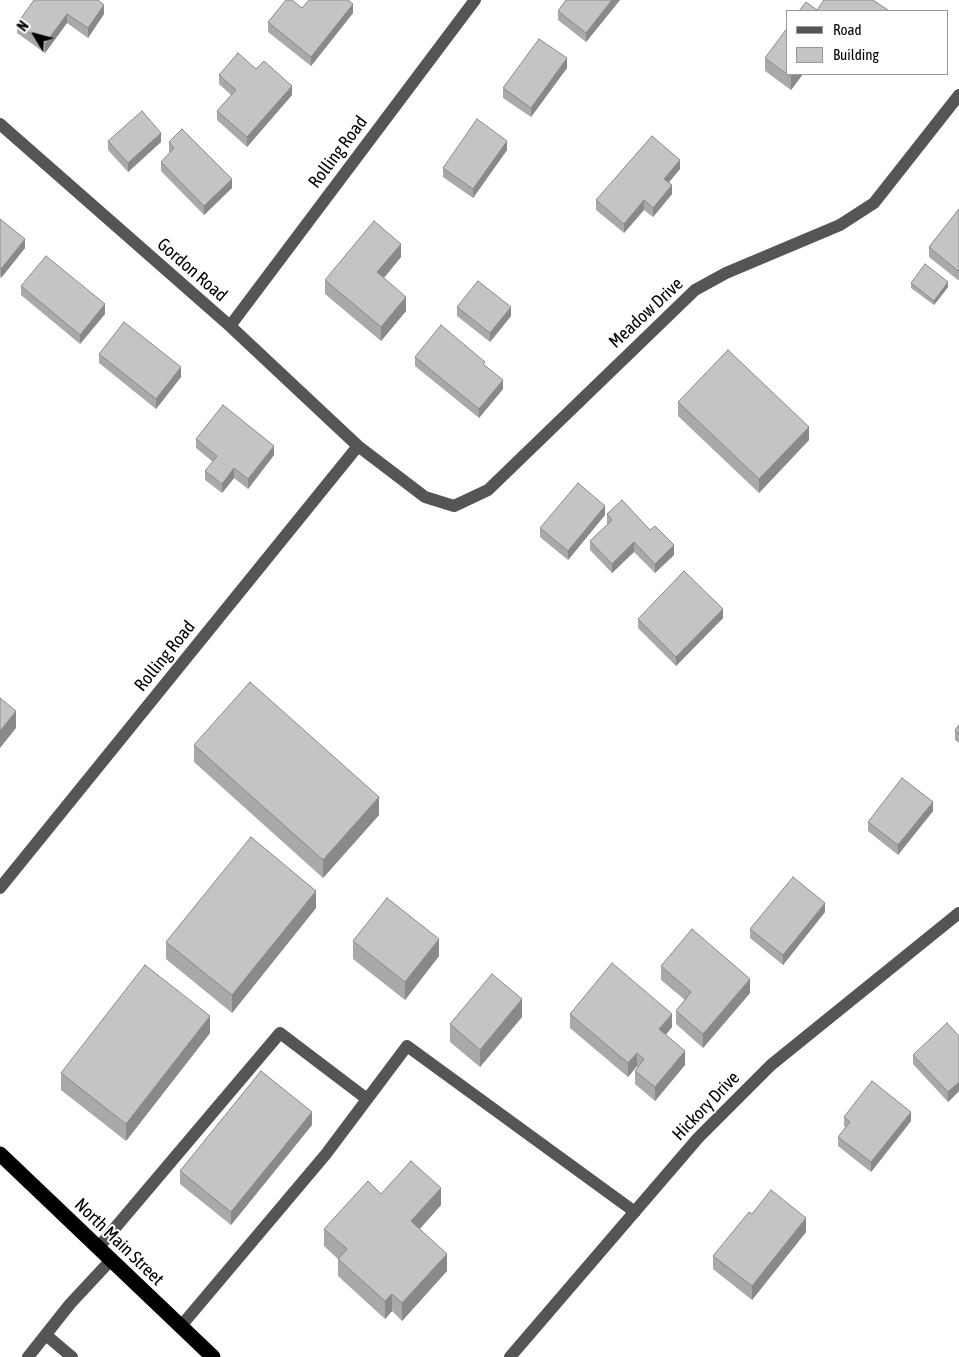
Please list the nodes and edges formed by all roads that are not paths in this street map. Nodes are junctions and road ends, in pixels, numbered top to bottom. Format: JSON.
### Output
{"nodes":[{"id":1,"x":475,"y":0,"type":"edge"},
{"id":2,"x":959,"y":95,"type":"edge"},
{"id":3,"x":1,"y":126,"type":"edge"},
{"id":4,"x":230,"y":326,"type":"junction"},
{"id":5,"x":358,"y":446,"type":"junction"},
{"id":6,"x":0,"y":888,"type":"edge"},
{"id":7,"x":959,"y":913,"type":"edge"},
{"id":8,"x":367,"y":1099,"type":"junction"},
{"id":9,"x":0,"y":1154,"type":"edge"},
{"id":10,"x":635,"y":1212,"type":"junction"},
{"id":11,"x":98,"y":1248,"type":"junction"},
{"id":12,"x":111,"y":1260,"type":"junction"},
{"id":13,"x":181,"y":1326,"type":"junction"},
{"id":14,"x":46,"y":1335,"type":"junction"},
{"id":15,"x":28,"y":1357,"type":"edge"},
{"id":16,"x":72,"y":1357,"type":"edge"},
{"id":17,"x":213,"y":1357,"type":"edge"},
{"id":18,"x":510,"y":1357,"type":"edge"}],
"edges":[{"from":1,"to":4,"type":"street","name":"Rolling Road"},
{"from":2,"to":5,"type":"street","name":"Meadow Drive"},
{"from":3,"to":4,"type":"street","name":"Gordon Road"},
{"from":4,"to":5,"type":"street","name":"Gordon Road"},
{"from":5,"to":6,"type":"street","name":"Rolling Road"},
{"from":7,"to":10,"type":"street","name":"Hickory Drive"},
{"from":8,"to":10,"type":"street"},
{"from":8,"to":11,"type":"street"},
{"from":8,"to":13,"type":"street"},
{"from":9,"to":11,"type":"highway","name":"North Main Street"},
{"from":10,"to":18,"type":"street","name":"Hickory Drive"},
{"from":11,"to":12,"type":"highway","name":"North Main Street"},
{"from":12,"to":13,"type":"highway","name":"North Main Street"},
{"from":12,"to":14,"type":"street"},
{"from":13,"to":17,"type":"highway","name":"North Main Street"},
{"from":14,"to":15,"type":"street"},
{"from":14,"to":16,"type":"street"}]}
